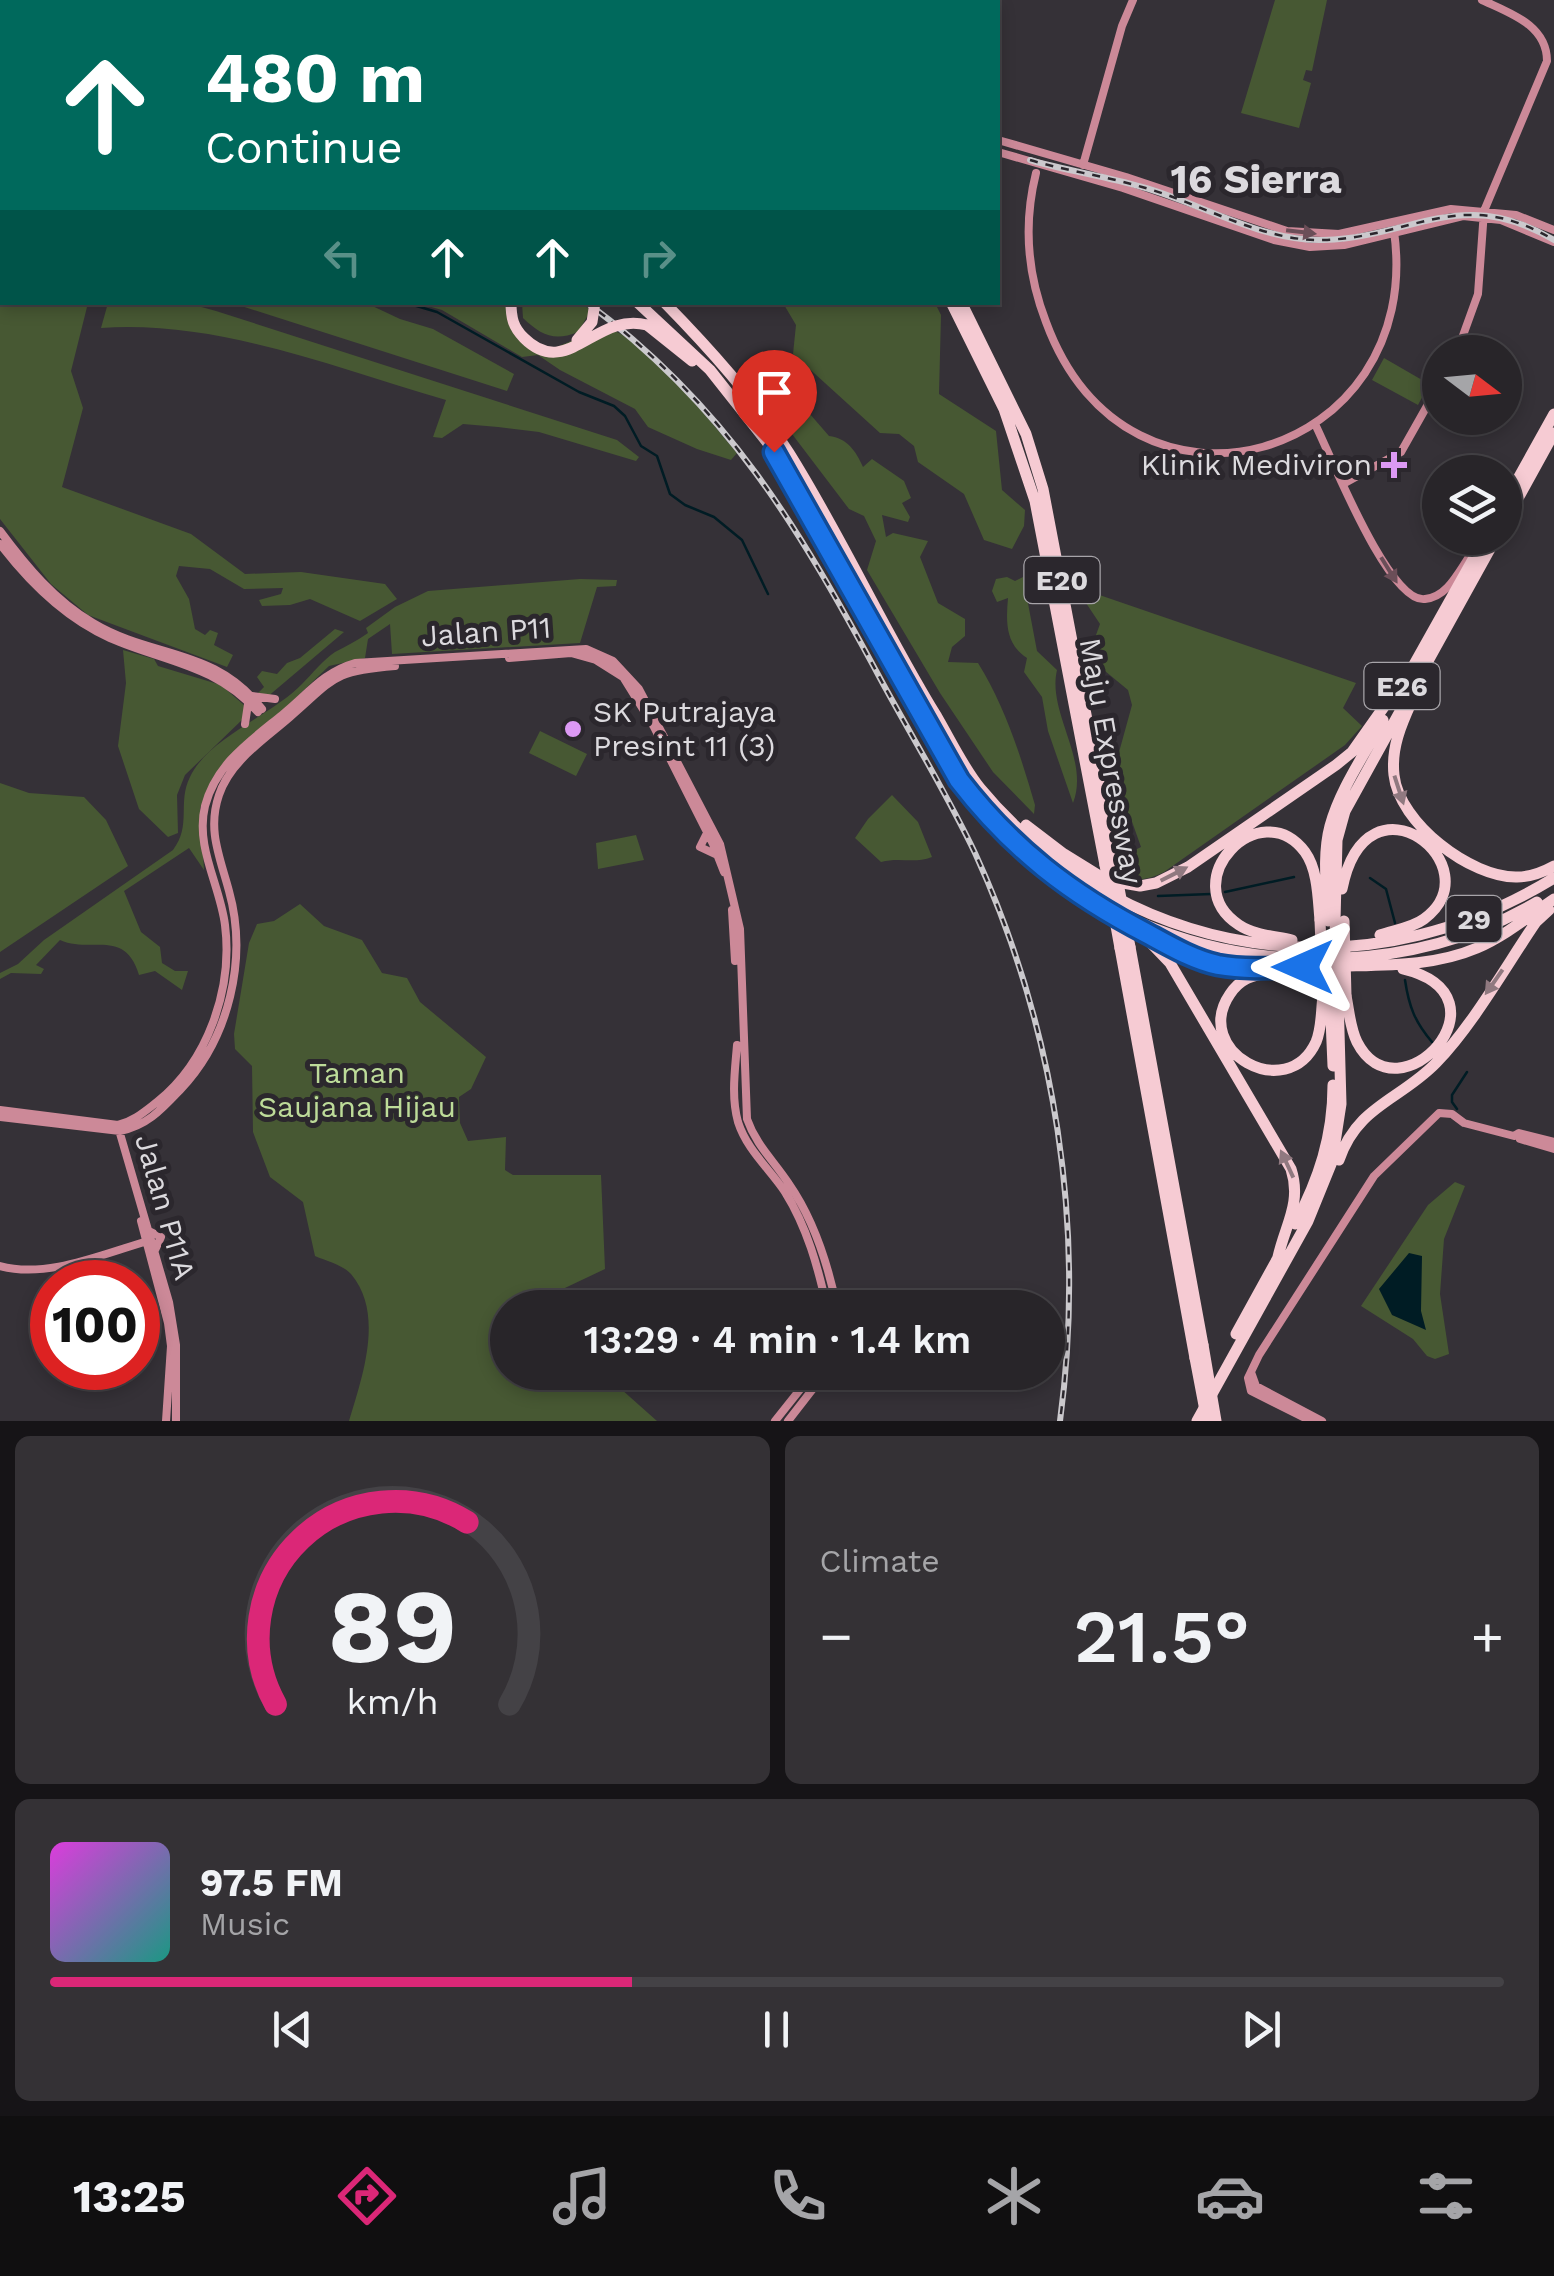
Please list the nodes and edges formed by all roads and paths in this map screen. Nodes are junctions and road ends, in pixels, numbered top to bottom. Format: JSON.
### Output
{"nodes":[{"id":1,"x":1133,"y":0,"type":"edge"},
{"id":2,"x":1482,"y":0,"type":"edge"},
{"id":3,"x":1000,"y":141,"type":"edge"},
{"id":4,"x":1000,"y":153,"type":"edge"},
{"id":5,"x":1034,"y":162,"type":"junction"},
{"id":6,"x":1044,"y":165,"type":"junction"},
{"id":7,"x":1083,"y":165,"type":"junction"},
{"id":8,"x":1036,"y":173,"type":"junction"},
{"id":9,"x":1489,"y":200,"type":"junction"},
{"id":10,"x":1495,"y":212,"type":"junction"},
{"id":11,"x":1483,"y":214,"type":"junction"},
{"id":12,"x":1503,"y":220,"type":"junction"},
{"id":13,"x":1554,"y":230,"type":"edge"},
{"id":14,"x":1394,"y":231,"type":"junction"},
{"id":15,"x":1482,"y":235,"type":"junction"},
{"id":16,"x":1554,"y":242,"type":"edge"},
{"id":17,"x":514,"y":305,"type":"edge"},
{"id":18,"x":515,"y":305,"type":"edge"},
{"id":19,"x":594,"y":305,"type":"edge"},
{"id":20,"x":640,"y":305,"type":"edge"},
{"id":21,"x":663,"y":305,"type":"edge"},
{"id":22,"x":952,"y":305,"type":"edge"},
{"id":23,"x":962,"y":305,"type":"edge"},
{"id":24,"x":1465,"y":335,"type":"edge"},
{"id":25,"x":1554,"y":410,"type":"edge"},
{"id":26,"x":1422,"y":415,"type":"edge"},
{"id":27,"x":1315,"y":424,"type":"junction"},
{"id":28,"x":758,"y":428,"type":"junction"},
{"id":29,"x":1549,"y":432,"type":"edge"},
{"id":30,"x":1554,"y":448,"type":"edge"},
{"id":31,"x":1522,"y":475,"type":"edge"},
{"id":32,"x":1343,"y":484,"type":"junction"},
{"id":33,"x":1522,"y":488,"type":"edge"},
{"id":34,"x":1522,"y":498,"type":"edge"},
{"id":35,"x":0,"y":531,"type":"edge"},
{"id":36,"x":0,"y":544,"type":"edge"},
{"id":37,"x":1472,"y":555,"type":"edge"},
{"id":38,"x":1476,"y":555,"type":"edge"},
{"id":39,"x":1487,"y":555,"type":"edge"},
{"id":40,"x":1425,"y":664,"type":"junction"},
{"id":41,"x":1401,"y":689,"type":"junction"},
{"id":42,"x":250,"y":698,"type":"junction"},
{"id":43,"x":275,"y":699,"type":"dead end"},
{"id":44,"x":260,"y":711,"type":"dead end"},
{"id":45,"x":279,"y":722,"type":"junction"},
{"id":46,"x":245,"y":724,"type":"dead end"},
{"id":47,"x":264,"y":734,"type":"junction"},
{"id":48,"x":955,"y":748,"type":"junction"},
{"id":49,"x":1341,"y":821,"type":"junction"},
{"id":50,"x":1024,"y":854,"type":"junction"},
{"id":51,"x":1064,"y":854,"type":"junction"},
{"id":52,"x":1110,"y":868,"type":"junction"},
{"id":53,"x":1554,"y":868,"type":"edge"},
{"id":54,"x":1554,"y":878,"type":"edge"},
{"id":55,"x":1062,"y":882,"type":"junction"},
{"id":56,"x":227,"y":884,"type":"junction"},
{"id":57,"x":1342,"y":889,"type":"junction"},
{"id":58,"x":1554,"y":899,"type":"edge"},
{"id":59,"x":222,"y":910,"type":"junction"},
{"id":60,"x":1332,"y":921,"type":"junction"},
{"id":61,"x":235,"y":925,"type":"junction"},
{"id":62,"x":1380,"y":935,"type":"junction"},
{"id":63,"x":1292,"y":940,"type":"junction"},
{"id":64,"x":1125,"y":948,"type":"junction"},
{"id":65,"x":1389,"y":965,"type":"junction"},
{"id":66,"x":1303,"y":967,"type":"junction"},
{"id":67,"x":1334,"y":996,"type":"junction"},
{"id":68,"x":0,"y":1114,"type":"edge"},
{"id":69,"x":117,"y":1128,"type":"junction"},
{"id":70,"x":132,"y":1129,"type":"junction"},
{"id":71,"x":1517,"y":1138,"type":"junction"},
{"id":72,"x":1554,"y":1142,"type":"edge"},
{"id":73,"x":124,"y":1143,"type":"junction"},
{"id":74,"x":1554,"y":1150,"type":"edge"},
{"id":75,"x":1308,"y":1221,"type":"junction"},
{"id":76,"x":149,"y":1241,"type":"junction"},
{"id":77,"x":1278,"y":1257,"type":"junction"},
{"id":78,"x":0,"y":1266,"type":"edge"},
{"id":79,"x":822,"y":1290,"type":"edge"},
{"id":80,"x":832,"y":1290,"type":"edge"},
{"id":81,"x":800,"y":1390,"type":"edge"},
{"id":82,"x":812,"y":1390,"type":"edge"},
{"id":83,"x":1280,"y":1400,"type":"junction"},
{"id":84,"x":166,"y":1421,"type":"edge"},
{"id":85,"x":176,"y":1421,"type":"edge"},
{"id":86,"x":776,"y":1421,"type":"edge"},
{"id":87,"x":788,"y":1421,"type":"edge"},
{"id":88,"x":1194,"y":1421,"type":"edge"},
{"id":89,"x":1208,"y":1421,"type":"edge"},
{"id":90,"x":1216,"y":1421,"type":"edge"},
{"id":91,"x":1311,"y":1421,"type":"edge"},
{"id":92,"x":1322,"y":1421,"type":"edge"}],
"edges":[{"from":1,"to":7,"type":"main road"},
{"from":2,"to":9,"type":"main road"},
{"from":3,"to":7,"type":"main road"},
{"from":4,"to":5,"type":"main road"},
{"from":5,"to":6,"type":"main road"},
{"from":5,"to":8,"type":"main road"},
{"from":6,"to":8,"type":"main road"},
{"from":6,"to":14,"type":"main road"},
{"from":7,"to":11,"type":"main road","one_way":true},
{"from":8,"to":27,"type":"main road"},
{"from":9,"to":10,"type":"main road"},
{"from":9,"to":11,"type":"main road"},
{"from":10,"to":11,"type":"main road"},
{"from":10,"to":13,"type":"main road"},
{"from":11,"to":12,"type":"main road"},
{"from":11,"to":14,"type":"main road"},
{"from":11,"to":15,"type":"main road"},
{"from":12,"to":15,"type":"main road"},
{"from":12,"to":16,"type":"main road"},
{"from":14,"to":27,"type":"main road"},
{"from":15,"to":24,"type":"main road"},
{"from":17,"to":28,"type":"highway","bridge":true},
{"from":18,"to":19,"type":"highway","bridge":true},
{"from":20,"to":28,"type":"highway","number":"29"},
{"from":21,"to":48,"type":"highway","number":"29"},
{"from":22,"to":52,"type":"highway","name":"Maju Expressway","number":"E20"},
{"from":23,"to":52,"type":"highway","name":"Maju Expressway","number":"E20"},
{"from":25,"to":29,"type":"highway"},
{"from":26,"to":32,"type":"main road"},
{"from":27,"to":32,"type":"main road"},
{"from":28,"to":50,"type":"highway","number":"29"},
{"from":29,"to":31,"type":"highway"},
{"from":29,"to":33,"type":"highway"},
{"from":30,"to":34,"type":"highway"},
{"from":32,"to":37,"type":"main road","one_way":true},
{"from":35,"to":42,"type":"main road"},
{"from":36,"to":42,"type":"main road"},
{"from":38,"to":41,"type":"highway","number":"E26"},
{"from":39,"to":40,"type":"highway","number":"E26"},
{"from":40,"to":49,"type":"highway","number":"E26"},
{"from":40,"to":53,"type":"highway","one_way":true},
{"from":51,"to":41,"type":"highway","one_way":true},
{"from":41,"to":60,"type":"highway","number":"E26"},
{"from":42,"to":43,"type":"main road"},
{"from":42,"to":44,"type":"main road"},
{"from":42,"to":46,"type":"main road"},
{"from":45,"to":47,"type":"main road","name":"Jalan P11"},
{"from":45,"to":79,"type":"main road","name":"Jalan P11"},
{"from":45,"to":80,"type":"main road","name":"Jalan P11"},
{"from":47,"to":56,"type":"main road","name":"Jalan P11"},
{"from":47,"to":59,"type":"main road","name":"Jalan P11"},
{"from":48,"to":51,"type":"highway"},
{"from":48,"to":54,"type":"highway","number":"29"},
{"from":49,"to":57,"type":"highway"},
{"from":49,"to":60,"type":"highway","number":"E26"},
{"from":50,"to":55,"type":"highway","number":"29"},
{"from":77,"to":50,"type":"highway","one_way":true},
{"from":51,"to":63,"type":"highway"},
{"from":52,"to":64,"type":"highway","name":"Maju Expressway","number":"E20","bridge":true},
{"from":53,"to":62,"type":"highway"},
{"from":55,"to":58,"type":"highway","number":"29"},
{"from":55,"to":66,"type":"highway"},
{"from":56,"to":59,"type":"main road"},
{"from":56,"to":61,"type":"main road","name":"Jalan P11"},
{"from":57,"to":60,"type":"highway"},
{"from":57,"to":62,"type":"highway"},
{"from":58,"to":65,"type":"highway"},
{"from":58,"to":75,"type":"highway","one_way":true},
{"from":59,"to":61,"type":"main road"},
{"from":59,"to":69,"type":"main road","name":"Jalan P11"},
{"from":60,"to":63,"type":"highway"},
{"from":60,"to":67,"type":"highway","bridge":true},
{"from":60,"to":67,"type":"highway","bridge":true},
{"from":61,"to":70,"type":"main road","name":"Jalan P11"},
{"from":62,"to":63,"type":"highway"},
{"from":64,"to":89,"type":"highway","name":"Maju Expressway","number":"E20","bridge":true},
{"from":64,"to":90,"type":"highway","name":"Maju Expressway","number":"E20","bridge":true},
{"from":65,"to":66,"type":"highway"},
{"from":65,"to":67,"type":"highway"},
{"from":66,"to":67,"type":"highway"},
{"from":67,"to":75,"type":"highway"},
{"from":67,"to":77,"type":"highway"},
{"from":68,"to":69,"type":"main road","name":"Jalan P11"},
{"from":69,"to":70,"type":"main road","name":"Jalan P11"},
{"from":69,"to":73,"type":"main road","name":"Jalan P11A"},
{"from":69,"to":76,"type":"main road","name":"Jalan P11A"},
{"from":70,"to":73,"type":"main road"},
{"from":71,"to":72,"type":"main road"},
{"from":71,"to":74,"type":"main road"},
{"from":71,"to":83,"type":"main road"},
{"from":73,"to":76,"type":"main road","name":"Jalan P11A"},
{"from":75,"to":88,"type":"highway"},
{"from":76,"to":78,"type":"main road"},
{"from":76,"to":84,"type":"main road","name":"Jalan P11A"},
{"from":76,"to":85,"type":"main road","name":"Jalan P11A"},
{"from":77,"to":88,"type":"highway"},
{"from":81,"to":86,"type":"main road"},
{"from":82,"to":87,"type":"main road"},
{"from":83,"to":91,"type":"main road"},
{"from":83,"to":92,"type":"main road"}]}
